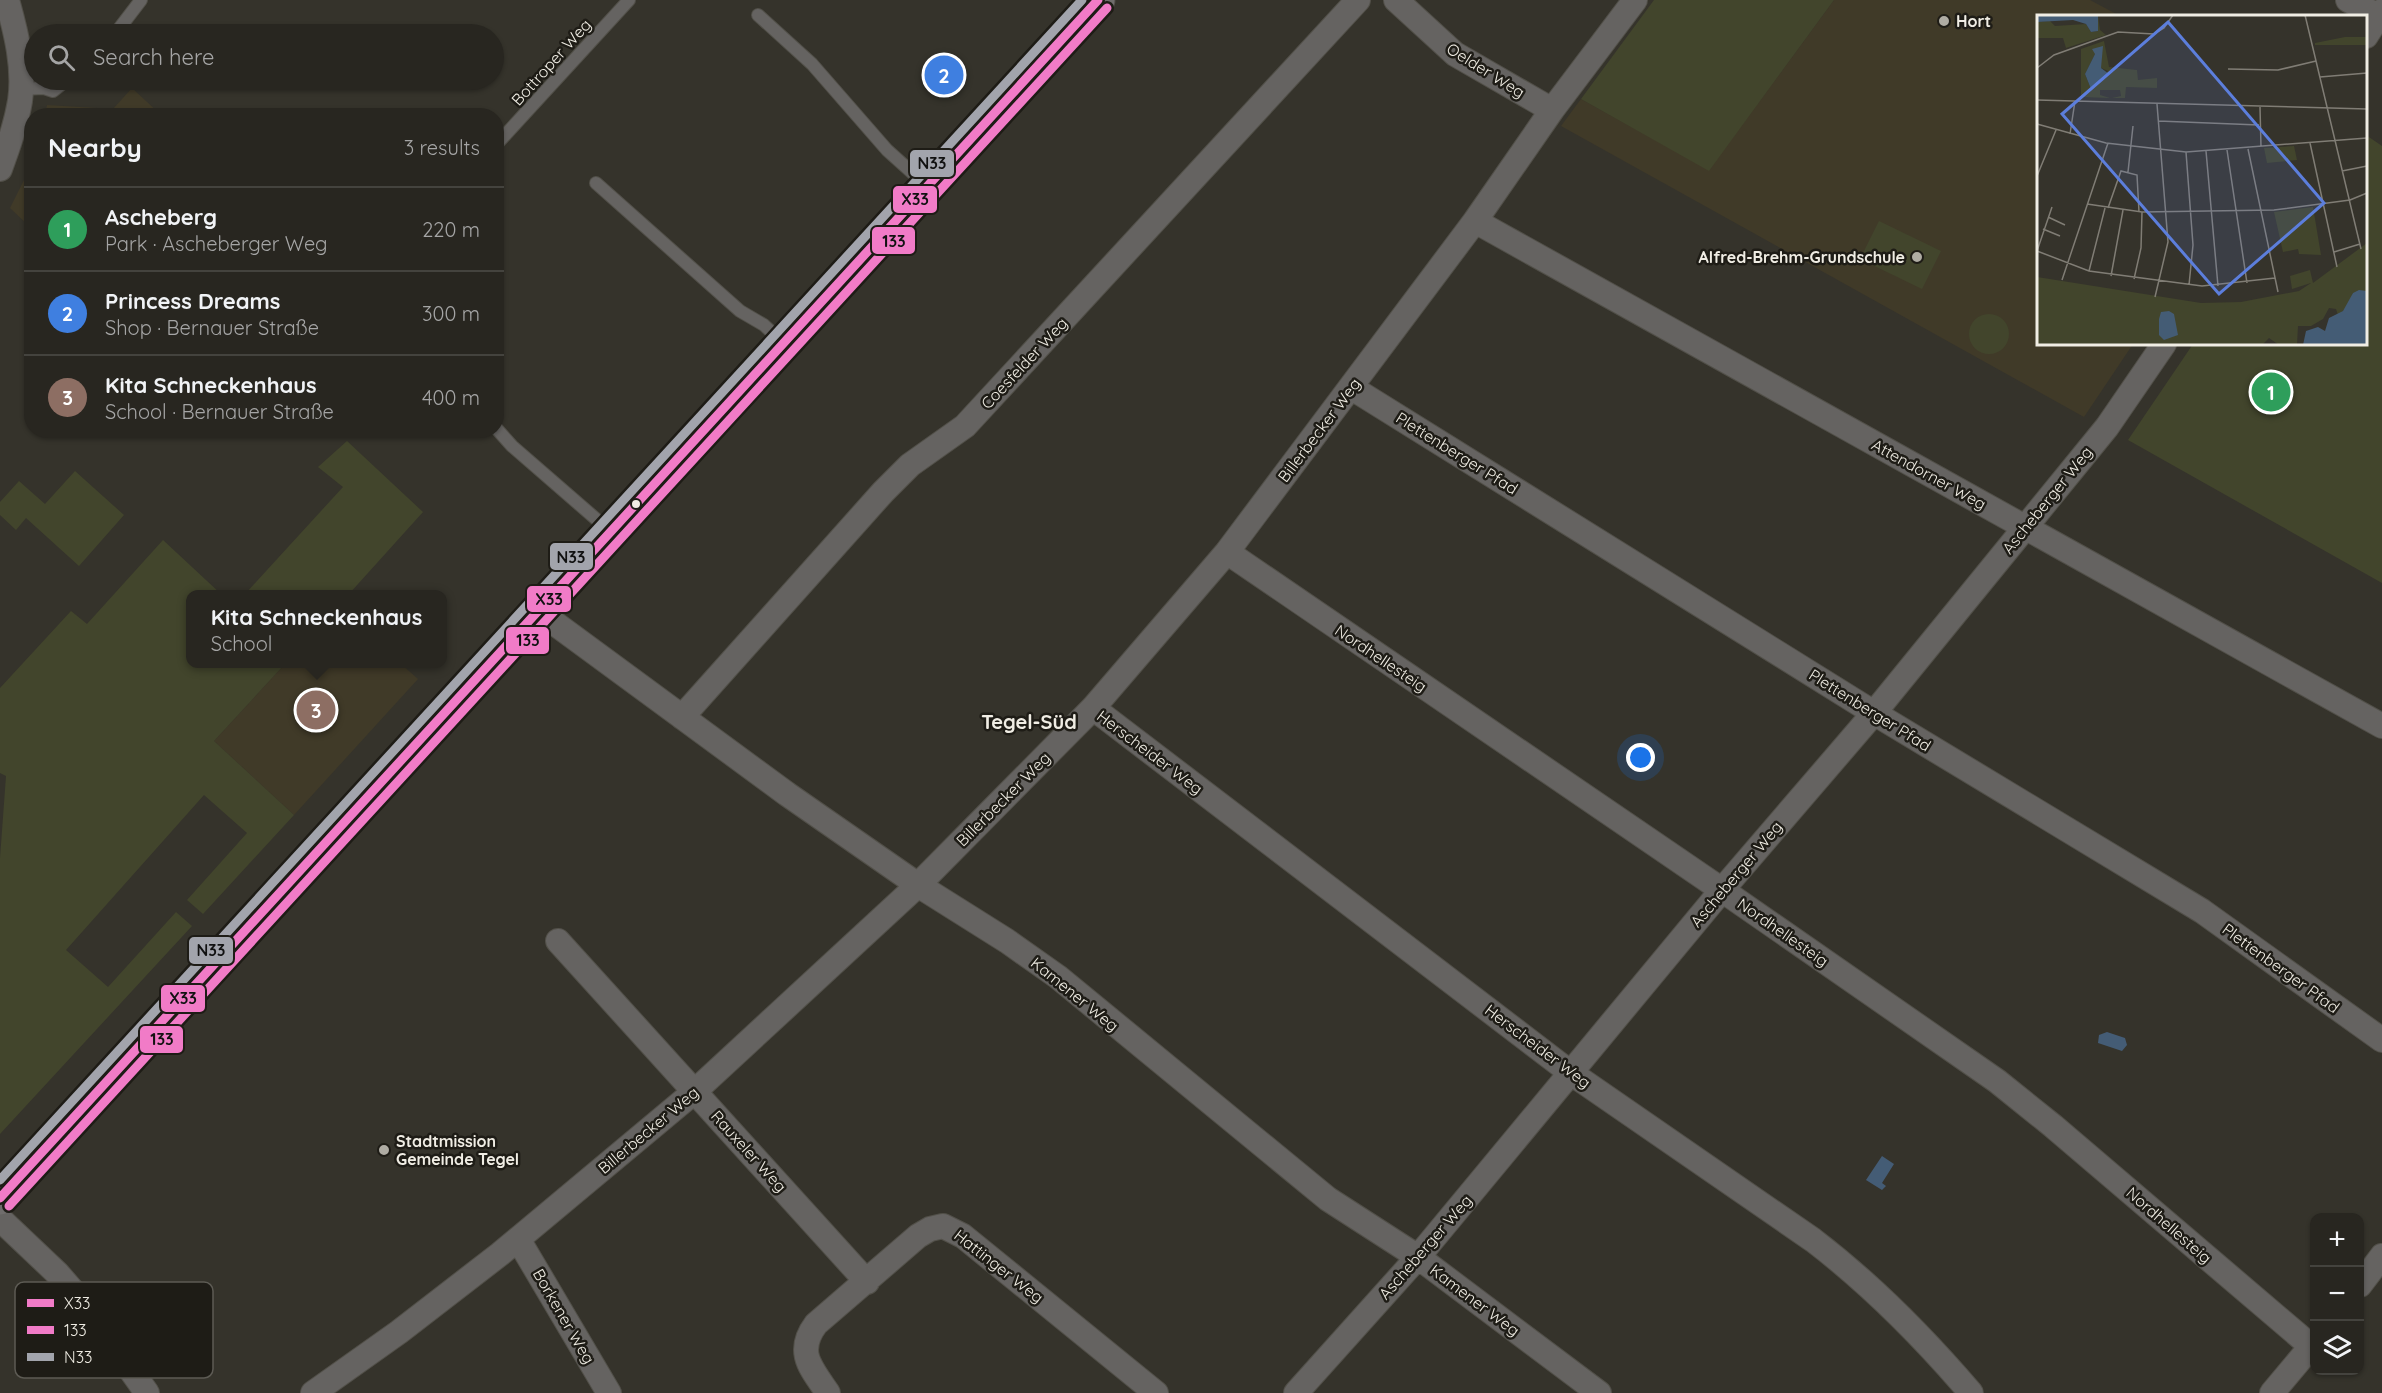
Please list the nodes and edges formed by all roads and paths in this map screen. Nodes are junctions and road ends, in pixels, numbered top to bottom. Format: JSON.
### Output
{"nodes":[{"id":1,"x":7,"y":0,"type":"edge"},
{"id":2,"x":141,"y":0,"type":"edge"},
{"id":3,"x":629,"y":0,"type":"edge"},
{"id":4,"x":1098,"y":0,"type":"edge"},
{"id":5,"x":1358,"y":0,"type":"edge"},
{"id":6,"x":1396,"y":0,"type":"edge"},
{"id":7,"x":1635,"y":0,"type":"edge"},
{"id":8,"x":2348,"y":0,"type":"edge"},
{"id":9,"x":758,"y":15,"type":"dead end"},
{"id":10,"x":2377,"y":21,"type":"edge"},
{"id":11,"x":123,"y":24,"type":"edge"},
{"id":12,"x":7,"y":26,"type":"edge"},
{"id":13,"x":20,"y":89,"type":"junction"},
{"id":14,"x":24,"y":89,"type":"edge"},
{"id":15,"x":1552,"y":111,"type":"junction"},
{"id":16,"x":504,"y":136,"type":"edge"},
{"id":17,"x":0,"y":169,"type":"edge"},
{"id":18,"x":596,"y":183,"type":"dead end"},
{"id":19,"x":928,"y":186,"type":"junction"},
{"id":20,"x":1475,"y":221,"type":"junction"},
{"id":21,"x":783,"y":343,"type":"junction"},
{"id":22,"x":2163,"y":345,"type":"edge"},
{"id":23,"x":1352,"y":388,"type":"junction"},
{"id":24,"x":504,"y":437,"type":"edge"},
{"id":25,"x":2024,"y":527,"type":"junction"},
{"id":26,"x":611,"y":532,"type":"junction"},
{"id":27,"x":1227,"y":552,"type":"junction"},
{"id":28,"x":538,"y":611,"type":"junction"},
{"id":29,"x":1093,"y":708,"type":"junction"},
{"id":30,"x":1874,"y":713,"type":"junction"},
{"id":31,"x":682,"y":717,"type":"junction"},
{"id":32,"x":2382,"y":726,"type":"edge"},
{"id":33,"x":918,"y":885,"type":"junction"},
{"id":34,"x":1722,"y":890,"type":"junction"},
{"id":35,"x":558,"y":941,"type":"dead end"},
{"id":36,"x":2382,"y":1040,"type":"edge"},
{"id":37,"x":1571,"y":1073,"type":"junction"},
{"id":38,"x":694,"y":1092,"type":"junction"},
{"id":39,"x":0,"y":1198,"type":"edge"},
{"id":40,"x":0,"y":1219,"type":"edge"},
{"id":41,"x":518,"y":1239,"type":"junction"},
{"id":42,"x":2382,"y":1256,"type":"edge"},
{"id":43,"x":1418,"y":1257,"type":"junction"},
{"id":44,"x":2364,"y":1280,"type":"edge"},
{"id":45,"x":65,"y":1282,"type":"edge"},
{"id":46,"x":867,"y":1282,"type":"junction"},
{"id":47,"x":2310,"y":1342,"type":"edge"},
{"id":48,"x":2310,"y":1348,"type":"edge"},
{"id":49,"x":136,"y":1378,"type":"edge"},
{"id":50,"x":147,"y":1393,"type":"edge"},
{"id":51,"x":313,"y":1393,"type":"edge"},
{"id":52,"x":609,"y":1393,"type":"edge"},
{"id":53,"x":828,"y":1393,"type":"edge"},
{"id":54,"x":1156,"y":1393,"type":"edge"},
{"id":55,"x":1296,"y":1393,"type":"edge"},
{"id":56,"x":1599,"y":1393,"type":"edge"},
{"id":57,"x":1971,"y":1393,"type":"edge"},
{"id":58,"x":2271,"y":1393,"type":"edge"}],
"edges":[{"from":1,"to":12,"type":"street"},
{"from":2,"to":11,"type":"lane"},
{"from":3,"to":16,"type":"lane","name":"Bottroper Weg"},
{"from":4,"to":19,"type":"main road"},
{"from":5,"to":31,"type":"street","name":"Coesfelder Weg"},
{"from":6,"to":15,"type":"street","name":"Oelder Weg"},
{"from":7,"to":15,"type":"street","name":"Billerbecker Weg"},
{"from":8,"to":10,"type":"street"},
{"from":9,"to":19,"type":"lane"},
{"from":12,"to":13,"type":"street"},
{"from":13,"to":14,"type":"lane"},
{"from":13,"to":17,"type":"street"},
{"from":15,"to":20,"type":"street","name":"Billerbecker Weg"},
{"from":18,"to":21,"type":"lane"},
{"from":19,"to":21,"type":"main road"},
{"from":20,"to":23,"type":"street","name":"Billerbecker Weg"},
{"from":20,"to":25,"type":"street","name":"Attendorner Weg"},
{"from":21,"to":26,"type":"main road"},
{"from":22,"to":25,"type":"street","name":"Ascheberger Weg"},
{"from":23,"to":27,"type":"street","name":"Billerbecker Weg"},
{"from":23,"to":30,"type":"street","name":"Plettenberger Pfad"},
{"from":24,"to":26,"type":"lane"},
{"from":25,"to":30,"type":"street","name":"Ascheberger Weg"},
{"from":25,"to":32,"type":"street","name":"Attendorner Weg"},
{"from":26,"to":28,"type":"main road"},
{"from":27,"to":29,"type":"street","name":"Billerbecker Weg"},
{"from":27,"to":34,"type":"street","name":"Nordhellesteig"},
{"from":28,"to":31,"type":"street","name":"Kamener Weg"},
{"from":28,"to":39,"type":"main road"},
{"from":29,"to":33,"type":"street","name":"Billerbecker Weg"},
{"from":29,"to":37,"type":"street","name":"Herscheider Weg"},
{"from":30,"to":34,"type":"street","name":"Ascheberger Weg"},
{"from":30,"to":36,"type":"street","name":"Plettenberger Pfad"},
{"from":31,"to":33,"type":"street","name":"Kamener Weg"},
{"from":33,"to":38,"type":"street","name":"Billerbecker Weg"},
{"from":33,"to":43,"type":"street","name":"Kamener Weg"},
{"from":34,"to":37,"type":"street","name":"Ascheberger Weg"},
{"from":34,"to":47,"type":"street","name":"Nordhellesteig"},
{"from":35,"to":38,"type":"street","name":"Rauxeler Weg"},
{"from":37,"to":43,"type":"street","name":"Ascheberger Weg"},
{"from":37,"to":57,"type":"street","name":"Herscheider Weg"},
{"from":38,"to":41,"type":"street","name":"Billerbecker Weg"},
{"from":38,"to":46,"type":"street","name":"Rauxeler Weg"},
{"from":40,"to":45,"type":"street"},
{"from":41,"to":51,"type":"street","name":"Billerbecker Weg"},
{"from":41,"to":52,"type":"street","name":"Borkener Weg"},
{"from":42,"to":44,"type":"street"},
{"from":43,"to":55,"type":"street","name":"Ascheberger Weg"},
{"from":43,"to":56,"type":"street","name":"Kamener Weg"},
{"from":46,"to":53,"type":"street","name":"Hattinger Weg"},
{"from":46,"to":54,"type":"street","name":"Hattinger Weg"},
{"from":48,"to":58,"type":"street"},
{"from":49,"to":50,"type":"street"}]}
